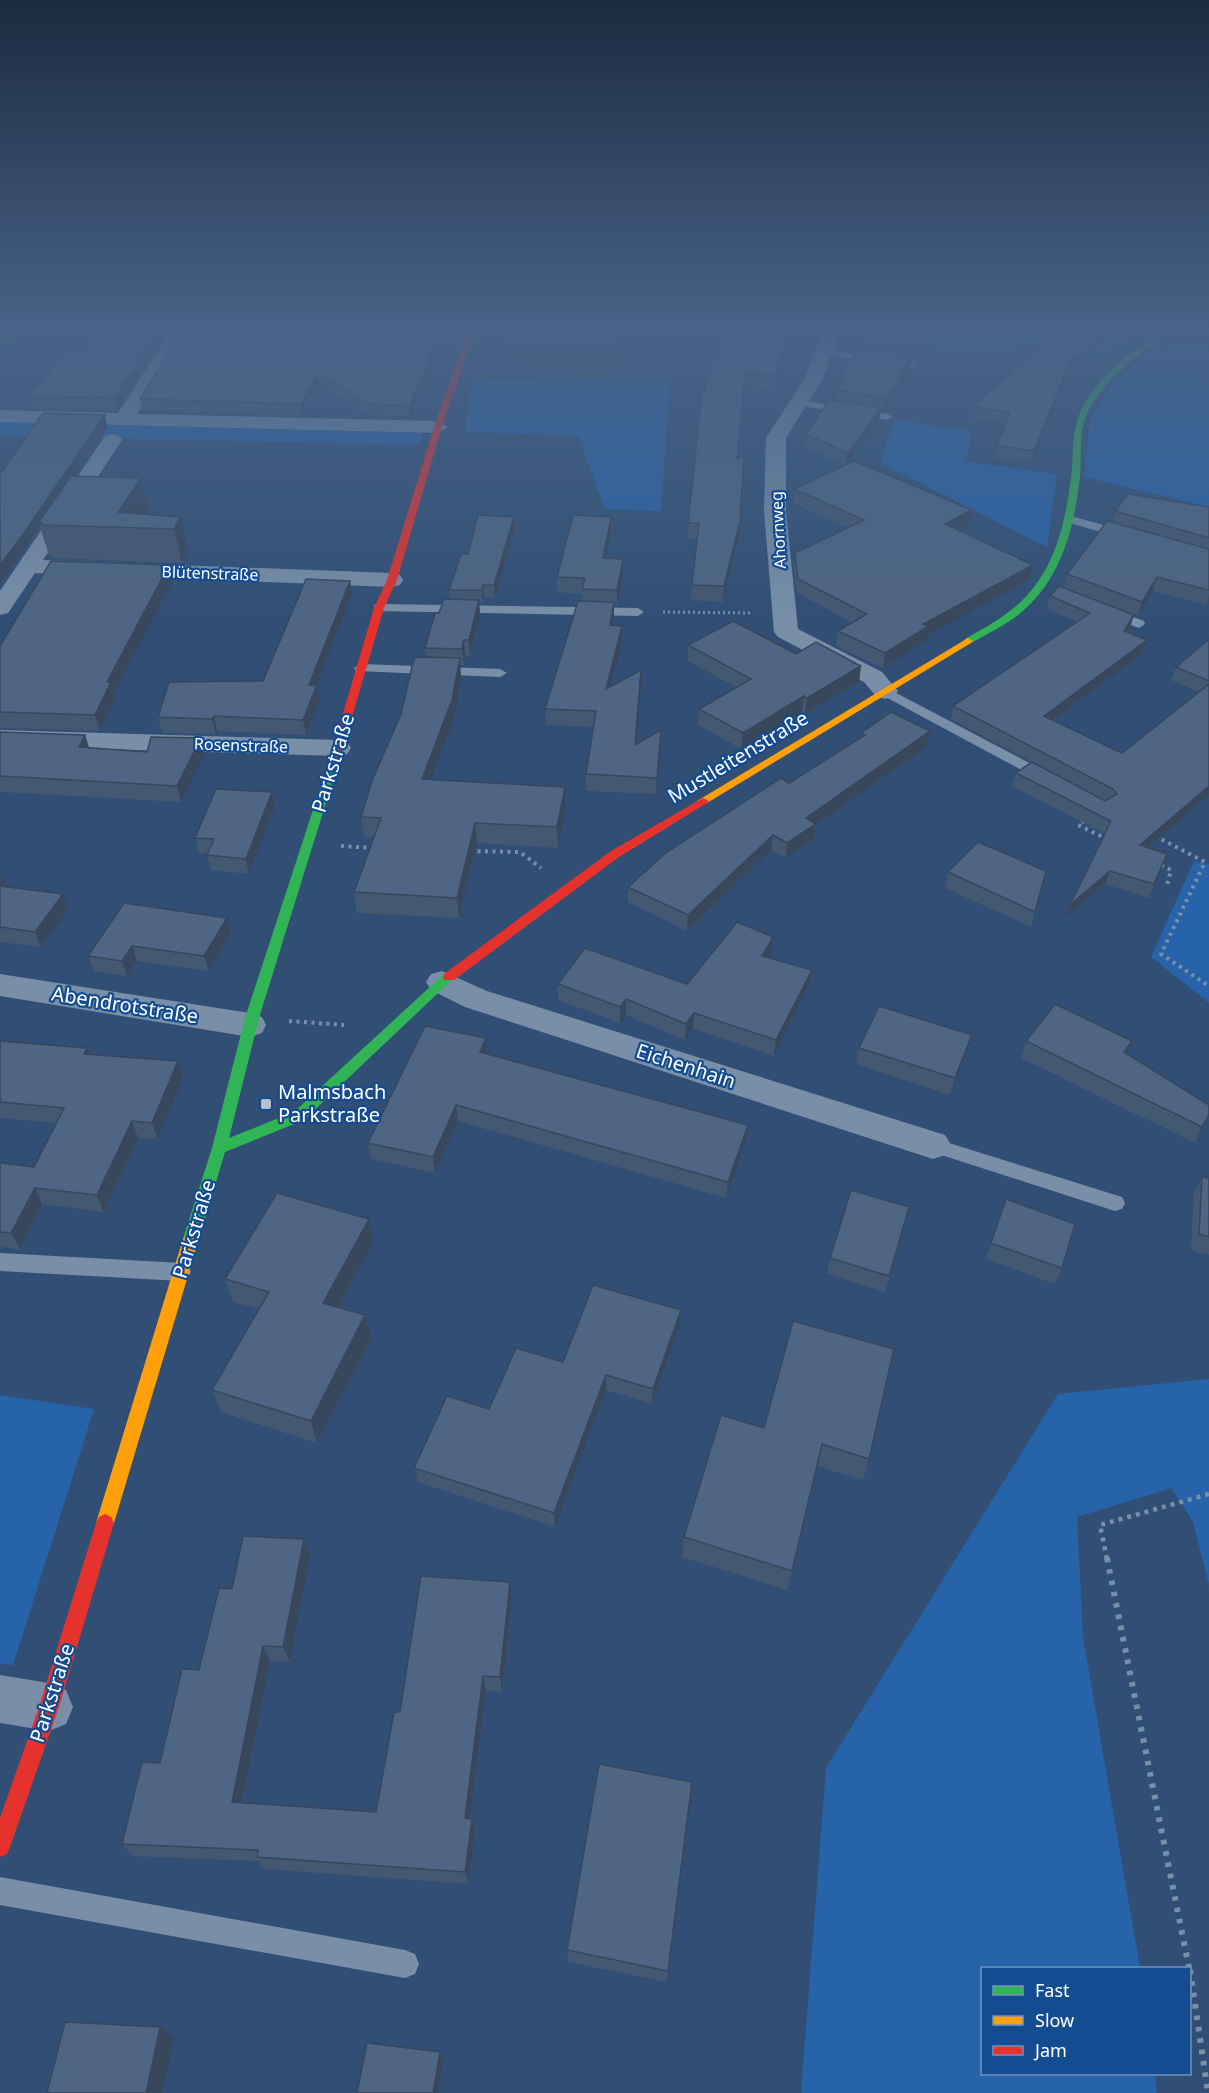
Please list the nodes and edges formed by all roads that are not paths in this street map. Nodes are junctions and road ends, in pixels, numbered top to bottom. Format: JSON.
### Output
{"nodes":[{"id":1,"x":347,"y":425,"type":"edge"},
{"id":2,"x":785,"y":425,"type":"edge"},
{"id":3,"x":1081,"y":425,"type":"edge"},
{"id":4,"x":438,"y":427,"type":"joint"},
{"id":5,"x":90,"y":440,"type":"edge"},
{"id":6,"x":112,"y":440,"type":"junction"},
{"id":7,"x":136,"y":441,"type":"dead end"},
{"id":8,"x":408,"y":447,"type":"dead end"},
{"id":9,"x":432,"y":448,"type":"junction"},
{"id":10,"x":1071,"y":520,"type":"junction"},
{"id":11,"x":1140,"y":540,"type":"edge"},
{"id":12,"x":28,"y":566,"type":"junction"},
{"id":13,"x":392,"y":580,"type":"junction"},
{"id":14,"x":1096,"y":607,"type":"edge"},
{"id":15,"x":0,"y":608,"type":"edge"},
{"id":16,"x":379,"y":608,"type":"junction"},
{"id":17,"x":638,"y":612,"type":"road end"},
{"id":18,"x":1139,"y":624,"type":"dead end"},
{"id":19,"x":361,"y":668,"type":"junction"},
{"id":20,"x":500,"y":673,"type":"dead end"},
{"id":21,"x":885,"y":691,"type":"junction"},
{"id":22,"x":0,"y":738,"type":"edge"},
{"id":23,"x":338,"y":748,"type":"junction"},
{"id":24,"x":1060,"y":785,"type":"edge"},
{"id":25,"x":442,"y":982,"type":"junction"},
{"id":26,"x":0,"y":985,"type":"edge"},
{"id":27,"x":251,"y":1022,"type":"junction"},
{"id":28,"x":933,"y":1145,"type":"joint"},
{"id":29,"x":219,"y":1148,"type":"junction"},
{"id":30,"x":1115,"y":1203,"type":"dead end"},
{"id":31,"x":0,"y":1262,"type":"edge"},
{"id":32,"x":181,"y":1272,"type":"junction"},
{"id":33,"x":0,"y":1699,"type":"edge"},
{"id":34,"x":49,"y":1707,"type":"junction"},
{"id":35,"x":0,"y":1847,"type":"edge"},
{"id":36,"x":0,"y":1891,"type":"edge"},
{"id":37,"x":405,"y":1964,"type":"dead end"}],
"edges":[{"from":1,"to":4,"type":"street"},
{"from":2,"to":21,"type":"street","name":"Ahornweg"},
{"from":3,"to":10,"type":"street","name":"Mustleitenstraße"},
{"from":4,"to":9,"type":"street","name":"Parkstraße"},
{"from":5,"to":6,"type":"street"},
{"from":6,"to":7,"type":"street"},
{"from":6,"to":12,"type":"street"},
{"from":8,"to":9,"type":"street"},
{"from":9,"to":13,"type":"street","name":"Parkstraße"},
{"from":10,"to":11,"type":"lane"},
{"from":10,"to":21,"type":"street","name":"Mustleitenstraße"},
{"from":12,"to":13,"type":"street","name":"Blütenstraße"},
{"from":12,"to":15,"type":"street"},
{"from":13,"to":16,"type":"street","name":"Parkstraße"},
{"from":14,"to":18,"type":"lane"},
{"from":16,"to":17,"type":"lane"},
{"from":16,"to":19,"type":"street","name":"Parkstraße"},
{"from":19,"to":20,"type":"lane"},
{"from":19,"to":23,"type":"street","name":"Parkstraße"},
{"from":21,"to":24,"type":"lane"},
{"from":21,"to":25,"type":"street","name":"Mustleitenstraße"},
{"from":22,"to":23,"type":"street","name":"Rosenstraße"},
{"from":23,"to":27,"type":"street","name":"Parkstraße"},
{"from":25,"to":28,"type":"street","name":"Eichenhain"},
{"from":25,"to":29,"type":"street","name":"Mustleitenstraße"},
{"from":26,"to":27,"type":"street","name":"Abendrotstraße"},
{"from":27,"to":29,"type":"street","name":"Parkstraße"},
{"from":28,"to":30,"type":"lane"},
{"from":29,"to":32,"type":"street","name":"Parkstraße"},
{"from":31,"to":32,"type":"lane"},
{"from":32,"to":34,"type":"street","name":"Parkstraße"},
{"from":33,"to":34,"type":"street"},
{"from":34,"to":35,"type":"street","name":"Parkstraße"},
{"from":36,"to":37,"type":"lane"}]}
